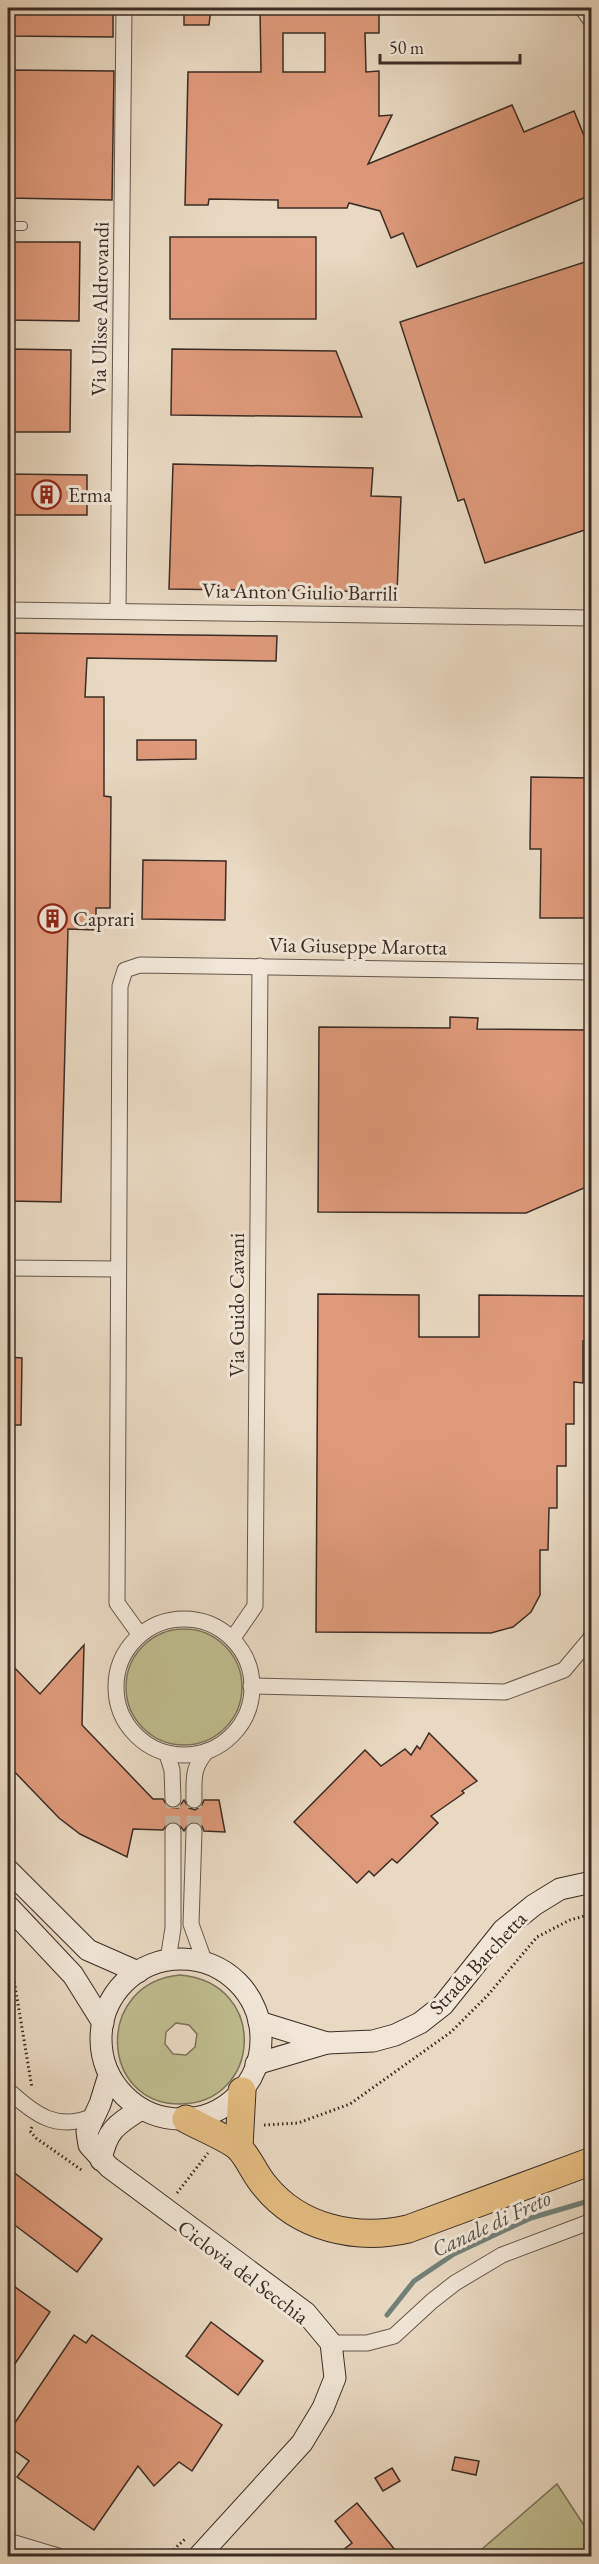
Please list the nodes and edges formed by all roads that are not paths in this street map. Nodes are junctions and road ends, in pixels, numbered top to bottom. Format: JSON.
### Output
{"nodes":[{"id":1,"x":124,"y":8,"type":"edge"},
{"id":2,"x":582,"y":8,"type":"edge"},
{"id":3,"x":591,"y":22,"type":"edge"},
{"id":4,"x":8,"y":226,"type":"edge"},
{"id":5,"x":23,"y":226,"type":"dead end"},
{"id":6,"x":8,"y":610,"type":"edge"},
{"id":7,"x":118,"y":610,"type":"junction"},
{"id":8,"x":591,"y":618,"type":"edge"},
{"id":9,"x":260,"y":966,"type":"junction"},
{"id":10,"x":591,"y":972,"type":"edge"},
{"id":11,"x":8,"y":1268,"type":"edge"},
{"id":12,"x":117,"y":1269,"type":"junction"},
{"id":13,"x":591,"y":1634,"type":"edge"},
{"id":14,"x":140,"y":1635,"type":"junction"},
{"id":15,"x":233,"y":1638,"type":"junction"},
{"id":16,"x":252,"y":1686,"type":"junction"},
{"id":17,"x":207,"y":1751,"type":"junction"},
{"id":18,"x":167,"y":1754,"type":"junction"},
{"id":19,"x":173,"y":1799,"type":"tunnel mouth"},
{"id":20,"x":194,"y":1800,"type":"tunnel mouth"},
{"id":21,"x":173,"y":1830,"type":"tunnel mouth"},
{"id":22,"x":194,"y":1831,"type":"tunnel mouth"},
{"id":23,"x":8,"y":1870,"type":"edge"},
{"id":24,"x":591,"y":1882,"type":"edge"},
{"id":25,"x":8,"y":1906,"type":"edge"},
{"id":26,"x":168,"y":1960,"type":"junction"},
{"id":27,"x":205,"y":1963,"type":"junction"},
{"id":28,"x":138,"y":1972,"type":"junction"},
{"id":29,"x":259,"y":2022,"type":"junction"},
{"id":30,"x":103,"y":2023,"type":"junction"},
{"id":31,"x":327,"y":2043,"type":"junction"},
{"id":32,"x":256,"y":2064,"type":"junction"},
{"id":33,"x":109,"y":2075,"type":"junction"},
{"id":34,"x":8,"y":2090,"type":"edge"},
{"id":35,"x":242,"y":2091,"type":"junction"},
{"id":36,"x":141,"y":2109,"type":"junction"},
{"id":37,"x":93,"y":2116,"type":"junction"},
{"id":38,"x":186,"y":2119,"type":"junction"},
{"id":39,"x":233,"y":2137,"type":"junction"},
{"id":40,"x":102,"y":2160,"type":"junction"},
{"id":41,"x":591,"y":2161,"type":"edge"},
{"id":42,"x":591,"y":2221,"type":"edge"},
{"id":43,"x":331,"y":2343,"type":"junction"},
{"id":44,"x":8,"y":2541,"type":"edge"},
{"id":45,"x":58,"y":2556,"type":"edge"},
{"id":46,"x":199,"y":2556,"type":"edge"}],
"edges":[{"from":1,"to":7,"type":"street","name":"Via Ulisse Aldrovandi"},
{"from":2,"to":3,"type":"street"},
{"from":4,"to":5,"type":"lane"},
{"from":6,"to":7,"type":"street","name":"Via Anton Giulio Barrili"},
{"from":7,"to":8,"type":"street","name":"Via Anton Giulio Barrili"},
{"from":9,"to":10,"type":"street","name":"Via Giuseppe Marotta"},
{"from":9,"to":12,"type":"street","name":"Via Giuseppe Marotta"},
{"from":9,"to":15,"type":"street","name":"Via Guido Cavani"},
{"from":11,"to":12,"type":"street"},
{"from":12,"to":14,"type":"street"},
{"from":13,"to":16,"type":"street"},
{"from":14,"to":15,"type":"street"},
{"from":14,"to":18,"type":"street"},
{"from":15,"to":16,"type":"street"},
{"from":16,"to":17,"type":"street"},
{"from":17,"to":18,"type":"street"},
{"from":17,"to":20,"type":"street"},
{"from":18,"to":19,"type":"street"},
{"from":21,"to":26,"type":"street"},
{"from":22,"to":27,"type":"street"},
{"from":23,"to":28,"type":"street"},
{"from":24,"to":31,"type":"street","name":"Strada Barchetta"},
{"from":25,"to":30,"type":"street"},
{"from":26,"to":27,"type":"street"},
{"from":26,"to":28,"type":"street"},
{"from":27,"to":29,"type":"street"},
{"from":28,"to":30,"type":"street"},
{"from":29,"to":31,"type":"street","name":"Strada Barchetta"},
{"from":29,"to":32,"type":"street"},
{"from":30,"to":33,"type":"street"},
{"from":31,"to":32,"type":"street","name":"Strada Barchetta"},
{"from":32,"to":35,"type":"street"},
{"from":33,"to":36,"type":"street"},
{"from":33,"to":37,"type":"street"},
{"from":34,"to":37,"type":"street"},
{"from":35,"to":38,"type":"street"},
{"from":35,"to":39,"type":"highway"},
{"from":36,"to":38,"type":"street"},
{"from":36,"to":40,"type":"street"},
{"from":37,"to":40,"type":"street"},
{"from":38,"to":39,"type":"highway"},
{"from":39,"to":41,"type":"highway"},
{"from":40,"to":43,"type":"street"},
{"from":42,"to":43,"type":"street"},
{"from":43,"to":46,"type":"street"},
{"from":44,"to":45,"type":"street"}]}
